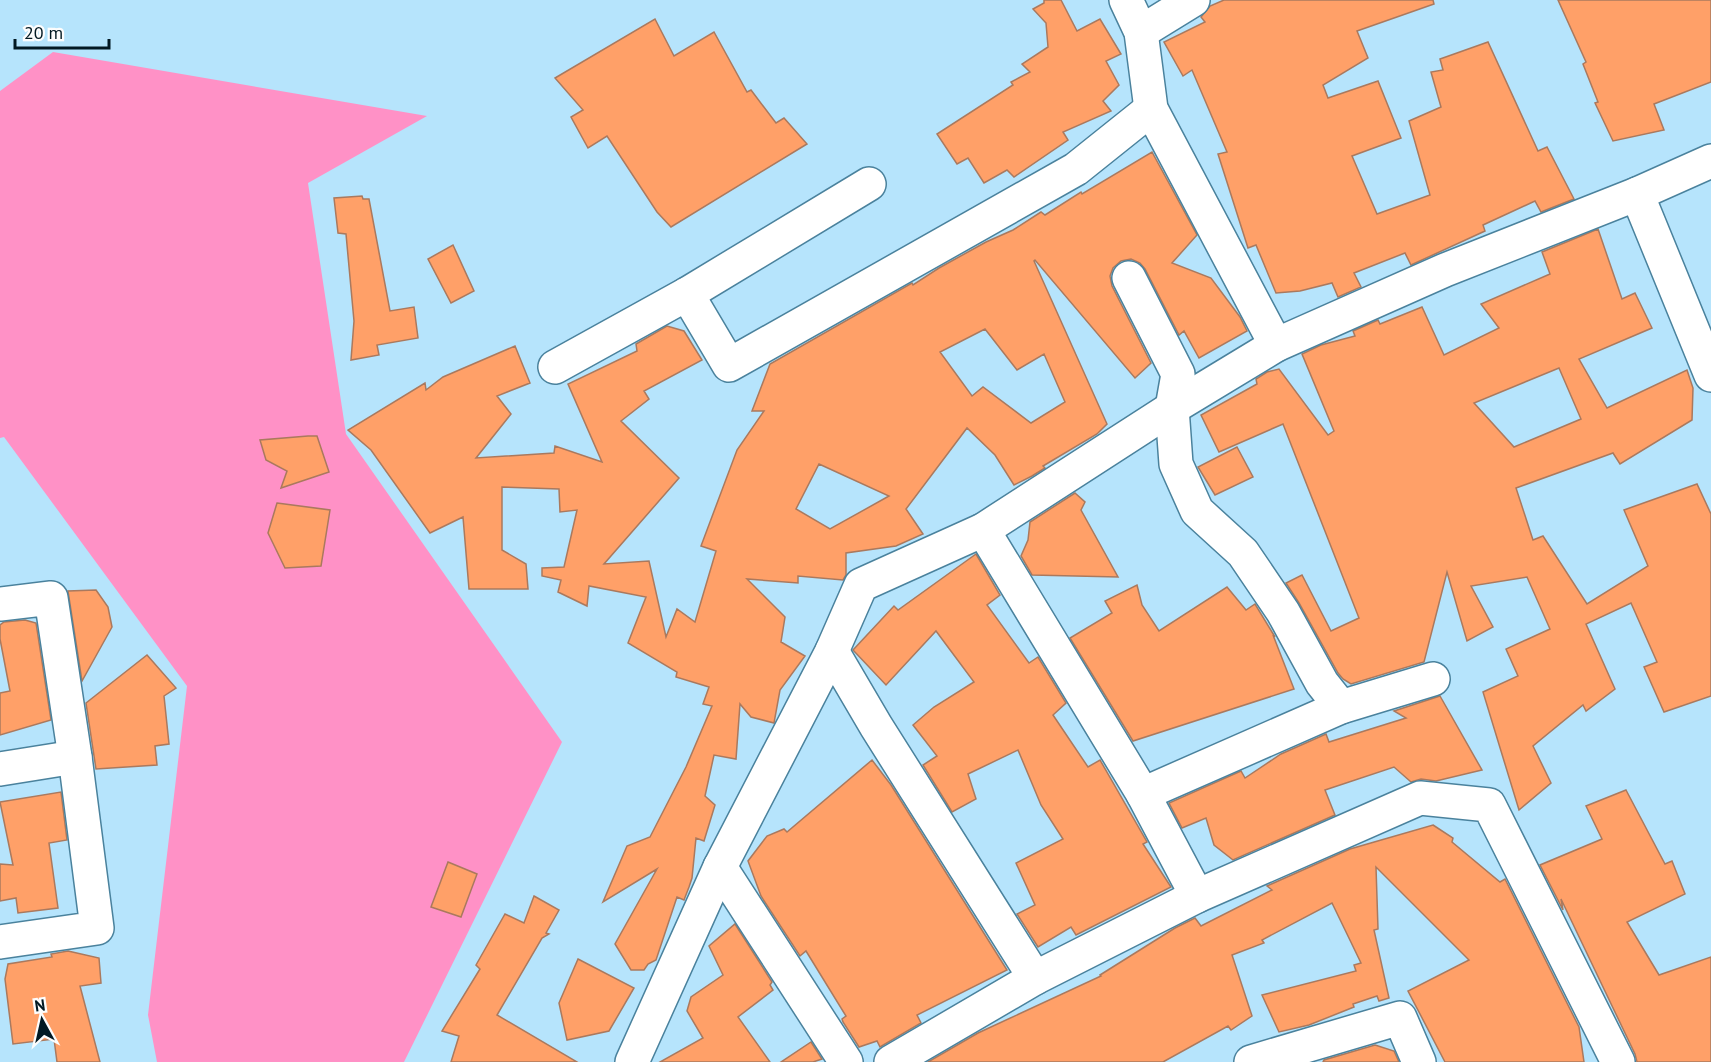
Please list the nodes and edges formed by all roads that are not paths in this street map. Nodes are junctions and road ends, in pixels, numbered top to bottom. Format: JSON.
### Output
{"nodes":[{"id":1,"x":1126,"y":0,"type":"edge"},
{"id":2,"x":1192,"y":0,"type":"edge"},
{"id":3,"x":1141,"y":32,"type":"junction"},
{"id":4,"x":1151,"y":110,"type":"junction"},
{"id":5,"x":1711,"y":161,"type":"edge"},
{"id":6,"x":869,"y":184,"type":"dead end"},
{"id":7,"x":1637,"y":194,"type":"junction"},
{"id":8,"x":1129,"y":278,"type":"dead end"},
{"id":9,"x":687,"y":294,"type":"junction"},
{"id":10,"x":1276,"y":345,"type":"junction"},
{"id":11,"x":555,"y":367,"type":"dead end"},
{"id":12,"x":1711,"y":375,"type":"edge"},
{"id":13,"x":1172,"y":408,"type":"junction"},
{"id":14,"x":983,"y":530,"type":"junction"},
{"id":15,"x":0,"y":604,"type":"edge"},
{"id":16,"x":832,"y":651,"type":"junction"},
{"id":17,"x":1433,"y":679,"type":"dead end"},
{"id":18,"x":1341,"y":707,"type":"junction"},
{"id":19,"x":75,"y":757,"type":"junction"},
{"id":20,"x":0,"y":769,"type":"edge"},
{"id":21,"x":1143,"y":794,"type":"junction"},
{"id":22,"x":720,"y":867,"type":"junction"},
{"id":23,"x":1197,"y":896,"type":"junction"},
{"id":24,"x":0,"y":942,"type":"edge"},
{"id":25,"x":1035,"y":978,"type":"junction"},
{"id":26,"x":1292,"y":1056,"type":"edge"},
{"id":27,"x":632,"y":1062,"type":"edge"},
{"id":28,"x":846,"y":1062,"type":"edge"},
{"id":29,"x":891,"y":1062,"type":"edge"},
{"id":30,"x":1251,"y":1062,"type":"edge"},
{"id":31,"x":1419,"y":1062,"type":"edge"},
{"id":32,"x":1618,"y":1062,"type":"edge"}],
"edges":[{"from":1,"to":3,"type":"street"},
{"from":2,"to":3,"type":"street"},
{"from":3,"to":4,"type":"street"},
{"from":4,"to":9,"type":"street"},
{"from":4,"to":10,"type":"street"},
{"from":5,"to":7,"type":"street"},
{"from":6,"to":9,"type":"street"},
{"from":7,"to":10,"type":"street"},
{"from":7,"to":12,"type":"street"},
{"from":8,"to":13,"type":"street"},
{"from":9,"to":11,"type":"street"},
{"from":10,"to":13,"type":"street"},
{"from":13,"to":14,"type":"street"},
{"from":13,"to":18,"type":"street"},
{"from":14,"to":16,"type":"street"},
{"from":14,"to":21,"type":"street"},
{"from":15,"to":19,"type":"street"},
{"from":16,"to":22,"type":"street"},
{"from":16,"to":25,"type":"street"},
{"from":17,"to":18,"type":"street"},
{"from":18,"to":21,"type":"street"},
{"from":19,"to":20,"type":"street"},
{"from":19,"to":24,"type":"street"},
{"from":21,"to":23,"type":"street"},
{"from":22,"to":27,"type":"street"},
{"from":22,"to":28,"type":"street"},
{"from":23,"to":25,"type":"street"},
{"from":23,"to":32,"type":"street"},
{"from":25,"to":29,"type":"street"},
{"from":26,"to":30,"type":"street"},
{"from":26,"to":31,"type":"street"}]}
